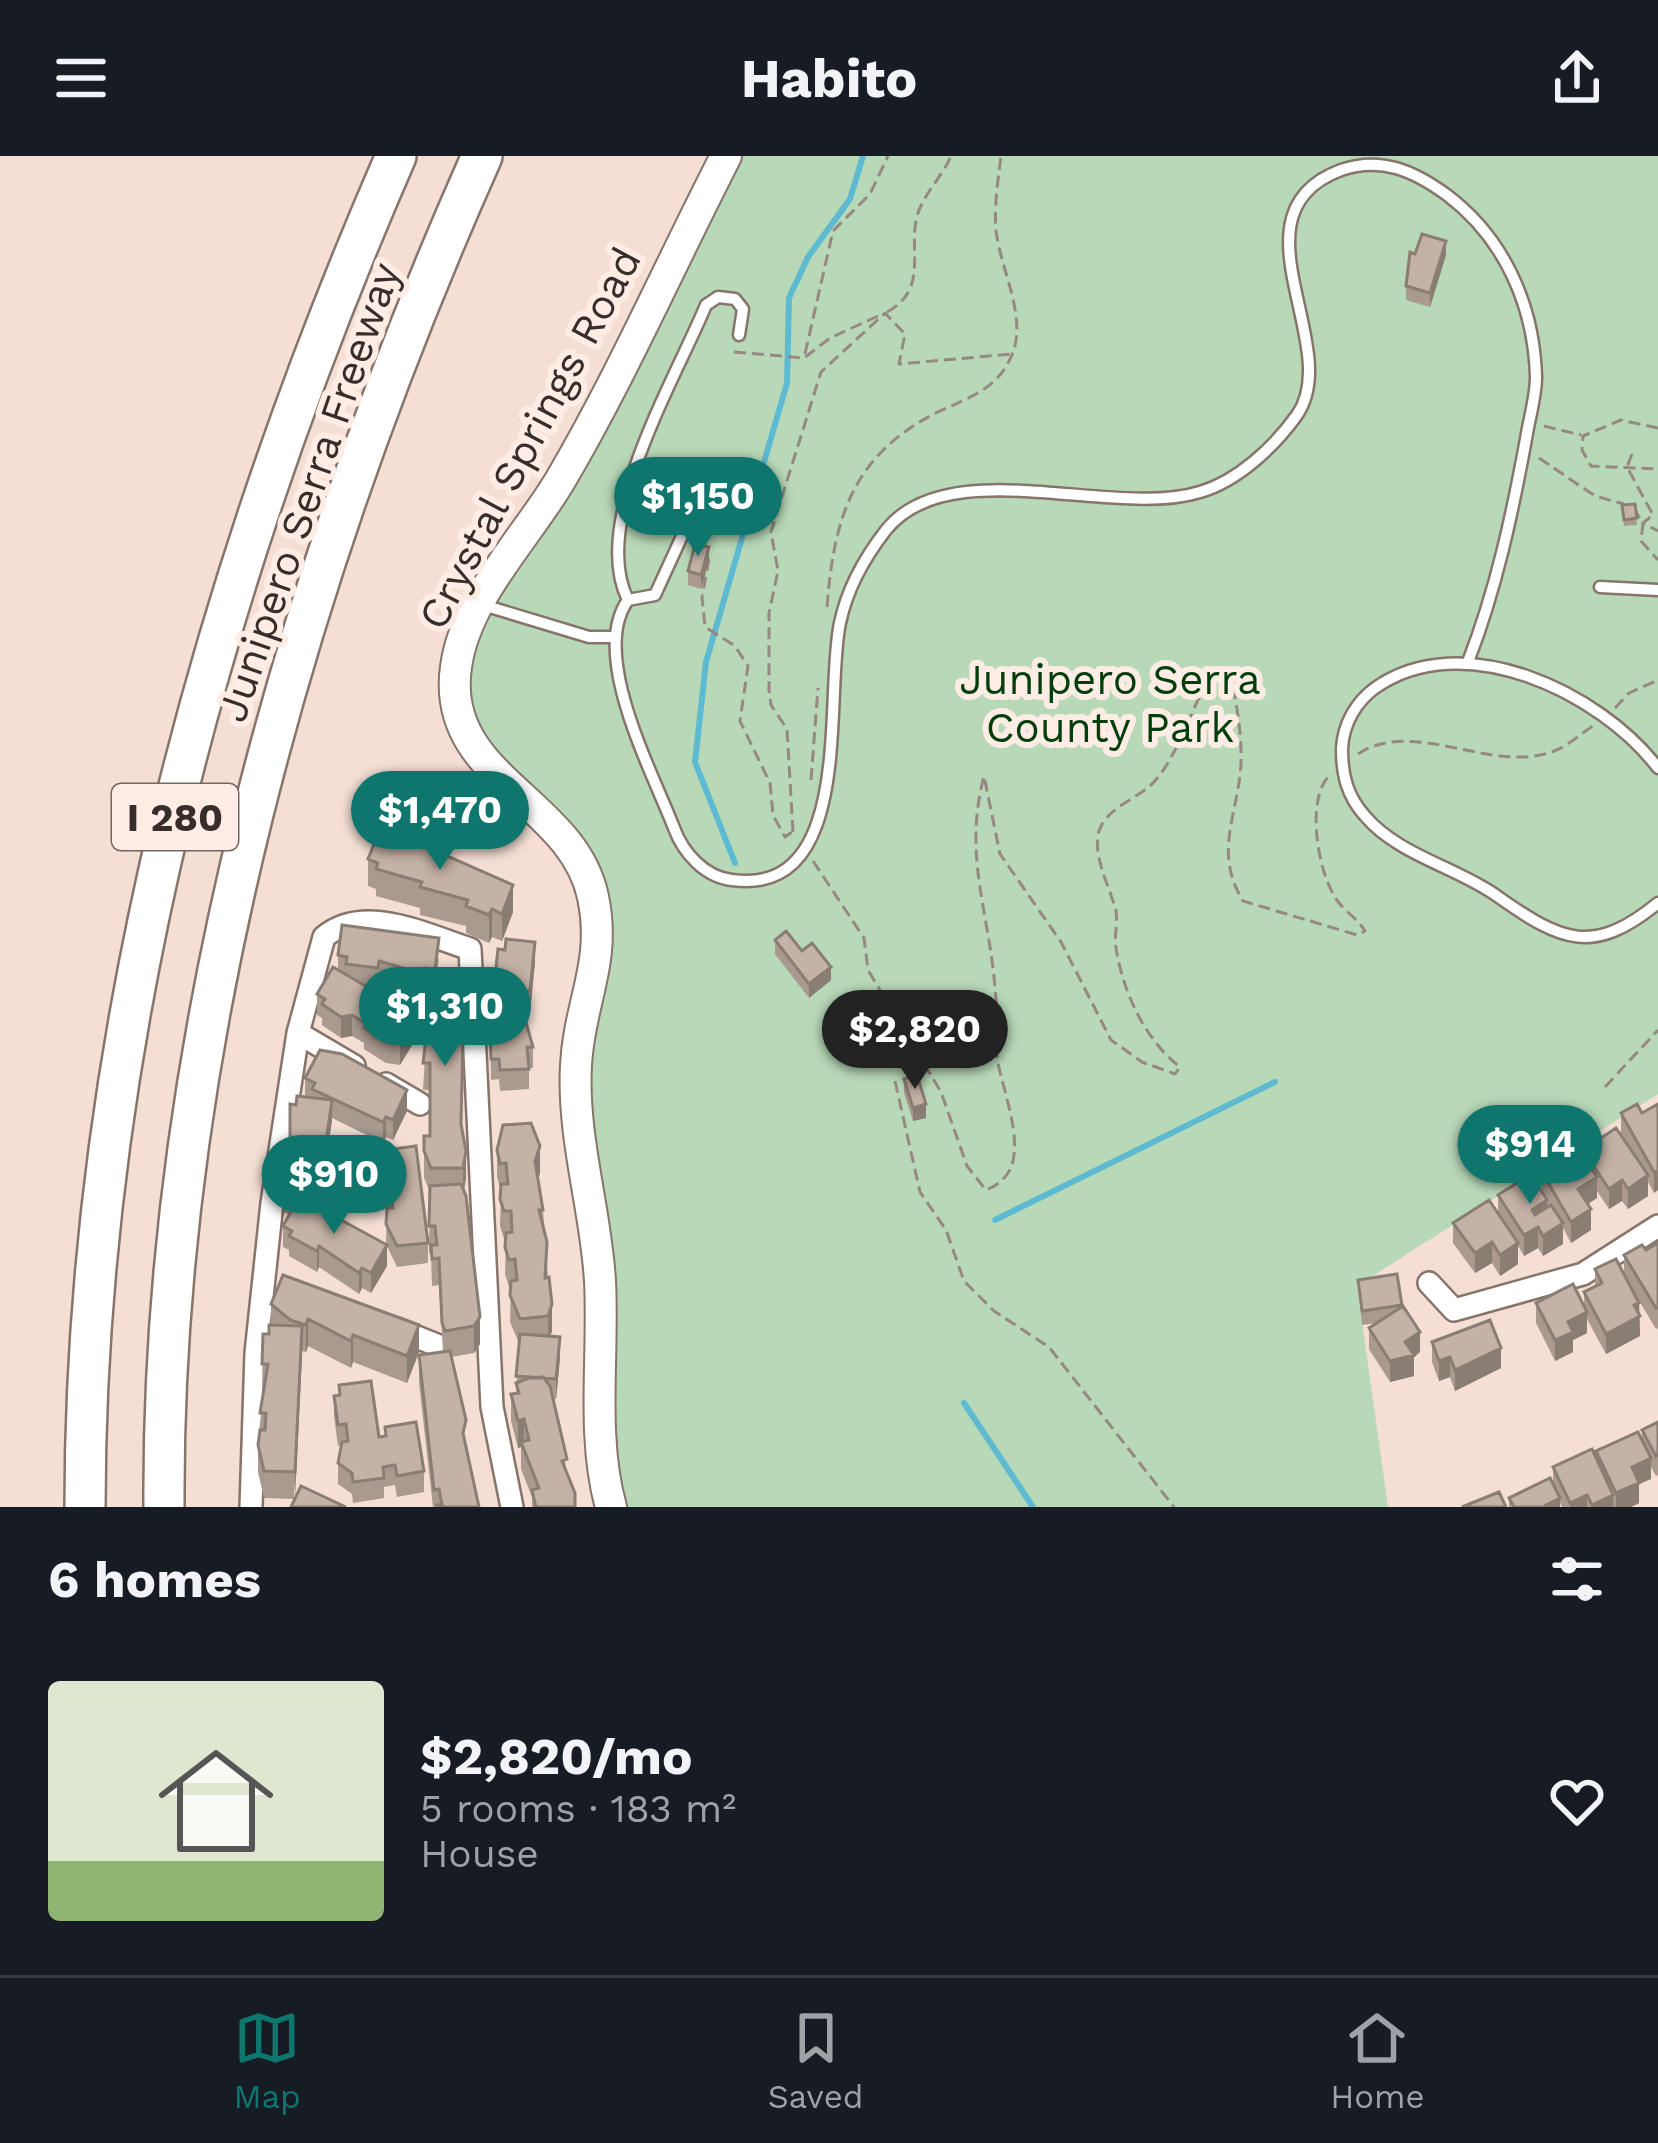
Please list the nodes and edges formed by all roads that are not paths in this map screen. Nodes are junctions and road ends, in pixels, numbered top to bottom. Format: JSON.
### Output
{"nodes":[{"id":1,"x":395,"y":156,"type":"edge"},
{"id":2,"x":482,"y":156,"type":"edge"},
{"id":3,"x":726,"y":156,"type":"edge"},
{"id":4,"x":1363,"y":159,"type":"edge"},
{"id":5,"x":739,"y":335,"type":"dead end"},
{"id":6,"x":682,"y":536,"type":"dead end"},
{"id":7,"x":1600,"y":587,"type":"dead end"},
{"id":8,"x":1658,"y":590,"type":"edge"},
{"id":9,"x":628,"y":600,"type":"junction"},
{"id":10,"x":480,"y":603,"type":"junction"},
{"id":11,"x":613,"y":637,"type":"junction"},
{"id":12,"x":1468,"y":662,"type":"junction"},
{"id":13,"x":1658,"y":768,"type":"edge"},
{"id":14,"x":1658,"y":903,"type":"edge"},
{"id":15,"x":298,"y":1033,"type":"junction"},
{"id":16,"x":420,"y":1104,"type":"dead end"},
{"id":17,"x":1658,"y":1226,"type":"edge"},
{"id":18,"x":263,"y":1275,"type":"junction"},
{"id":19,"x":1429,"y":1282,"type":"dead end"},
{"id":20,"x":285,"y":1284,"type":"edge"},
{"id":21,"x":373,"y":1319,"type":"edge"},
{"id":22,"x":439,"y":1346,"type":"edge"},
{"id":23,"x":85,"y":1507,"type":"edge"},
{"id":24,"x":164,"y":1507,"type":"edge"},
{"id":25,"x":251,"y":1507,"type":"edge"},
{"id":26,"x":512,"y":1507,"type":"edge"},
{"id":27,"x":611,"y":1507,"type":"edge"}],
"edges":[{"from":1,"to":23,"type":"highway","name":"Junipero Serra Freeway","number":"I 280"},
{"from":2,"to":24,"type":"highway","name":"Junipero Serra Freeway","number":"I 280"},
{"from":3,"to":10,"type":"street","name":"Crystal Springs Road"},
{"from":4,"to":11,"type":"lane"},
{"from":4,"to":12,"type":"lane"},
{"from":5,"to":9,"type":"lane"},
{"from":6,"to":9,"type":"lane"},
{"from":7,"to":8,"type":"lane"},
{"from":9,"to":11,"type":"lane"},
{"from":10,"to":11,"type":"lane"},
{"from":10,"to":27,"type":"street","name":"Crystal Springs Road"},
{"from":12,"to":13,"type":"lane"},
{"from":12,"to":14,"type":"lane"},
{"from":15,"to":16,"type":"street"},
{"from":15,"to":18,"type":"street"},
{"from":15,"to":26,"type":"street"},
{"from":17,"to":19,"type":"street"},
{"from":18,"to":20,"type":"street"},
{"from":18,"to":25,"type":"street"},
{"from":21,"to":22,"type":"street"}]}
